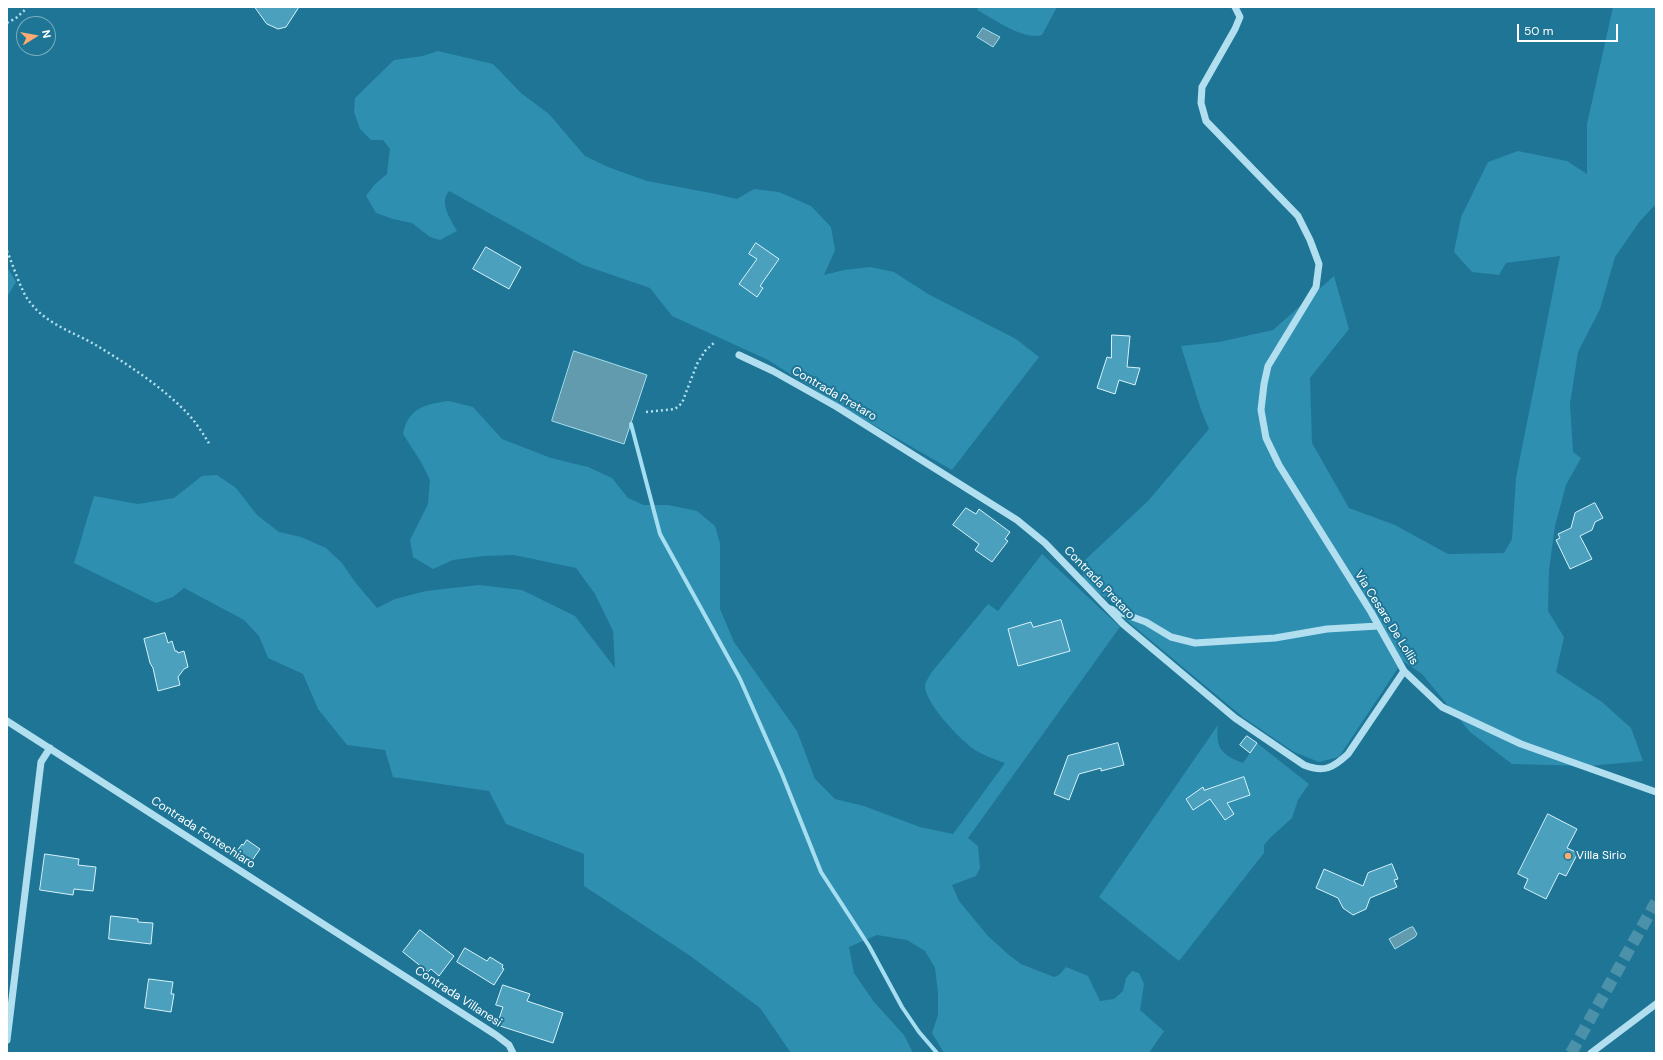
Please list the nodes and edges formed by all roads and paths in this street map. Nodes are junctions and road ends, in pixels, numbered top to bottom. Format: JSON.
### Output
{"nodes":[{"id":1,"x":1235,"y":7,"type":"edge"},
{"id":2,"x":27,"y":8,"type":"dead end"},
{"id":3,"x":7,"y":23,"type":"edge"},
{"id":4,"x":7,"y":251,"type":"edge"},
{"id":5,"x":716,"y":342,"type":"dead end"},
{"id":6,"x":739,"y":355,"type":"dead end"},
{"id":7,"x":646,"y":412,"type":"dead end"},
{"id":8,"x":210,"y":445,"type":"dead end"},
{"id":9,"x":1106,"y":607,"type":"junction"},
{"id":10,"x":1378,"y":626,"type":"junction"},
{"id":11,"x":1404,"y":671,"type":"junction"},
{"id":12,"x":7,"y":721,"type":"edge"},
{"id":13,"x":50,"y":748,"type":"junction"},
{"id":14,"x":1656,"y":792,"type":"edge"},
{"id":15,"x":387,"y":965,"type":"joint"},
{"id":16,"x":1656,"y":1004,"type":"edge"},
{"id":17,"x":7,"y":1040,"type":"edge"},
{"id":18,"x":513,"y":1053,"type":"edge"},
{"id":19,"x":1591,"y":1053,"type":"edge"}],
"edges":[{"from":1,"to":10,"type":"street","name":"Via Cesare De Lollis"},
{"from":2,"to":3,"type":"path"},
{"from":4,"to":8,"type":"path"},
{"from":5,"to":7,"type":"path"},
{"from":6,"to":9,"type":"street","name":"Contrada Pretaro"},
{"from":9,"to":10,"type":"street"},
{"from":9,"to":11,"type":"street","name":"Contrada Pretaro"},
{"from":10,"to":11,"type":"street","name":"Via Cesare De Lollis"},
{"from":11,"to":14,"type":"street","name":"Via Cesare De Lollis"},
{"from":12,"to":13,"type":"street","name":"Contrada Fontechiaro"},
{"from":13,"to":15,"type":"street","name":"Contrada Fontechiaro"},
{"from":13,"to":17,"type":"street"},
{"from":15,"to":18,"type":"street","name":"Contrada Villanesi"},
{"from":16,"to":19,"type":"street"}]}
